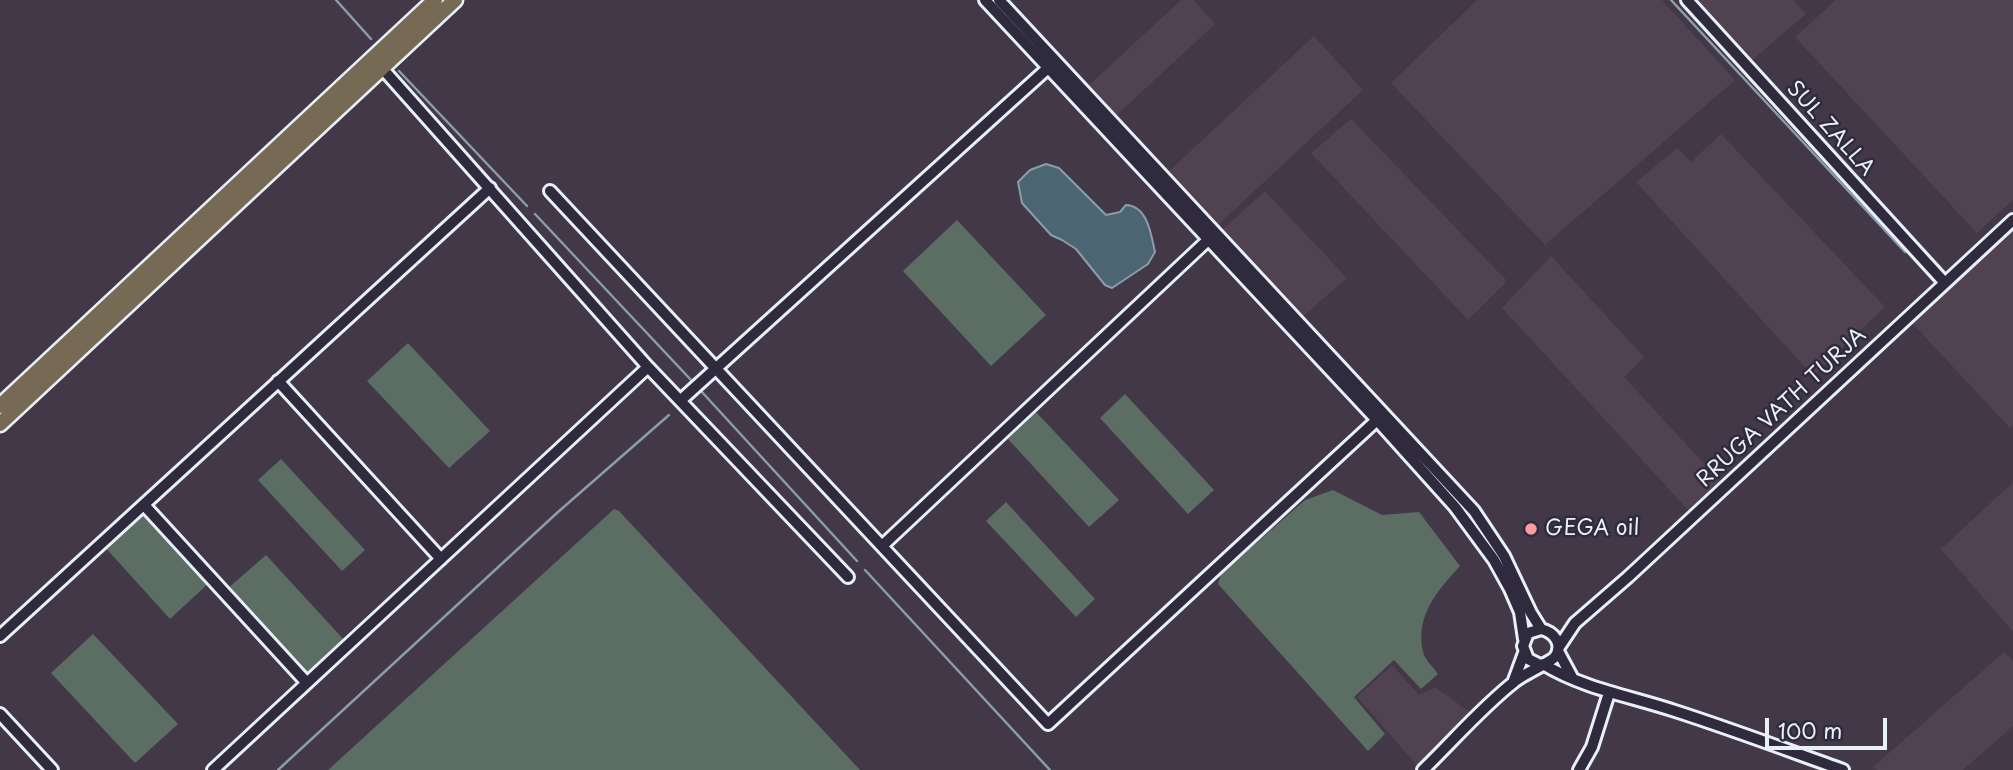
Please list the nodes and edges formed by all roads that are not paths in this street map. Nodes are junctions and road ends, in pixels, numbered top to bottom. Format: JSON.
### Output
{"nodes":[{"id":1,"x":435,"y":0,"type":"edge"},
{"id":2,"x":455,"y":0,"type":"edge"},
{"id":3,"x":985,"y":0,"type":"edge"},
{"id":4,"x":999,"y":0,"type":"edge"},
{"id":5,"x":1687,"y":0,"type":"edge"},
{"id":6,"x":382,"y":68,"type":"junction"},
{"id":7,"x":1048,"y":68,"type":"junction"},
{"id":8,"x":490,"y":188,"type":"junction"},
{"id":9,"x":550,"y":191,"type":"dead end"},
{"id":10,"x":2013,"y":220,"type":"edge"},
{"id":11,"x":1209,"y":239,"type":"junction"},
{"id":12,"x":1945,"y":283,"type":"junction"},
{"id":13,"x":648,"y":366,"type":"junction"},
{"id":14,"x":715,"y":369,"type":"junction"},
{"id":15,"x":278,"y":381,"type":"junction"},
{"id":16,"x":681,"y":400,"type":"junction"},
{"id":17,"x":0,"y":406,"type":"edge"},
{"id":18,"x":1377,"y":420,"type":"junction"},
{"id":19,"x":0,"y":424,"type":"edge"},
{"id":20,"x":144,"y":505,"type":"junction"},
{"id":21,"x":882,"y":546,"type":"junction"},
{"id":22,"x":441,"y":559,"type":"junction"},
{"id":23,"x":848,"y":578,"type":"dead end"},
{"id":24,"x":1575,"y":623,"type":"junction"},
{"id":25,"x":1545,"y":629,"type":"junction"},
{"id":26,"x":0,"y":636,"type":"edge"},
{"id":27,"x":1524,"y":639,"type":"junction"},
{"id":28,"x":1558,"y":649,"type":"junction"},
{"id":29,"x":1524,"y":653,"type":"junction"},
{"id":30,"x":1542,"y":664,"type":"junction"},
{"id":31,"x":1573,"y":679,"type":"junction"},
{"id":32,"x":307,"y":683,"type":"junction"},
{"id":33,"x":1513,"y":683,"type":"junction"},
{"id":34,"x":1609,"y":693,"type":"junction"},
{"id":35,"x":0,"y":714,"type":"edge"},
{"id":36,"x":52,"y":770,"type":"edge"},
{"id":37,"x":213,"y":770,"type":"edge"},
{"id":38,"x":1423,"y":770,"type":"edge"},
{"id":39,"x":1580,"y":770,"type":"edge"},
{"id":40,"x":1843,"y":770,"type":"edge"}],
"edges":[{"from":1,"to":17,"type":"main road"},
{"from":2,"to":6,"type":"main road"},
{"from":3,"to":7,"type":"street"},
{"from":4,"to":25,"type":"street"},
{"from":5,"to":12,"type":"street","name":"SUL ZALLA"},
{"from":6,"to":8,"type":"street"},
{"from":6,"to":19,"type":"main road"},
{"from":7,"to":11,"type":"street"},
{"from":7,"to":14,"type":"street"},
{"from":8,"to":13,"type":"street"},
{"from":8,"to":15,"type":"street"},
{"from":9,"to":14,"type":"street"},
{"from":10,"to":12,"type":"street","name":"RRUGA VATH TURJA"},
{"from":11,"to":18,"type":"street"},
{"from":11,"to":21,"type":"street"},
{"from":12,"to":24,"type":"street","name":"RRUGA VATH TURJA"},
{"from":13,"to":16,"type":"street"},
{"from":13,"to":22,"type":"street"},
{"from":14,"to":16,"type":"street"},
{"from":14,"to":21,"type":"street"},
{"from":15,"to":20,"type":"street"},
{"from":15,"to":22,"type":"street"},
{"from":16,"to":23,"type":"street"},
{"from":18,"to":21,"type":"street"},
{"from":18,"to":27,"type":"street"},
{"from":20,"to":26,"type":"street"},
{"from":20,"to":32,"type":"street"},
{"from":22,"to":32,"type":"street"},
{"from":24,"to":25,"type":"street","name":"RRUGA VATH TURJA"},
{"from":24,"to":28,"type":"street","name":"RRUGA VATH TURJA"},
{"from":25,"to":27,"type":"street","name":"RRUGA VATH TURJA"},
{"from":25,"to":28,"type":"street"},
{"from":27,"to":29,"type":"street","name":"RRUGA VATH TURJA"},
{"from":28,"to":30,"type":"street","name":"RRUGA VATH TURJA"},
{"from":28,"to":31,"type":"street"},
{"from":29,"to":30,"type":"street"},
{"from":29,"to":33,"type":"street","name":"RRUGA VATH TURJA"},
{"from":30,"to":31,"type":"street"},
{"from":30,"to":33,"type":"street","name":"RRUGA VATH TURJA"},
{"from":31,"to":34,"type":"street"},
{"from":32,"to":37,"type":"street"},
{"from":33,"to":38,"type":"street","name":"RRUGA VATH TURJA"},
{"from":34,"to":39,"type":"street"},
{"from":34,"to":40,"type":"street"},
{"from":35,"to":36,"type":"street"}]}
